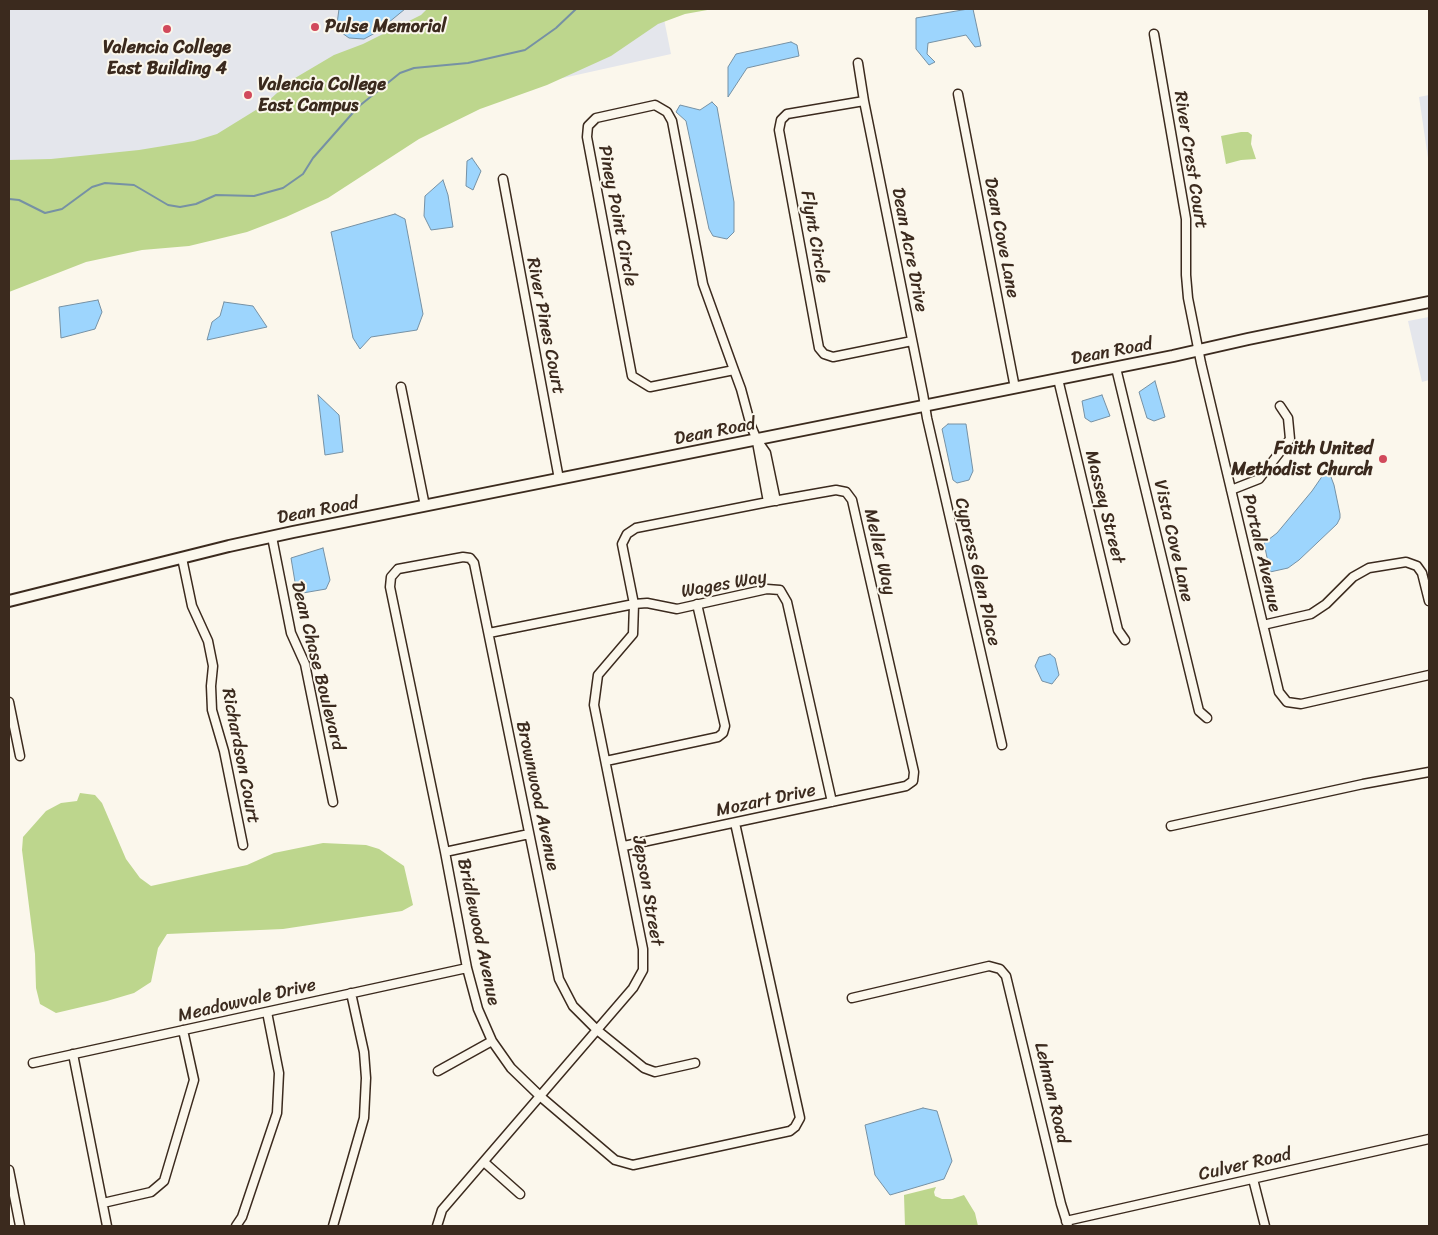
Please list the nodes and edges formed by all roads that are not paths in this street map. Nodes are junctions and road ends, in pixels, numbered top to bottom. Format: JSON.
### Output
{"nodes":[{"id":1,"x":1154,"y":34,"type":"dead end"},
{"id":2,"x":858,"y":63,"type":"dead end"},
{"id":3,"x":958,"y":94,"type":"dead end"},
{"id":4,"x":864,"y":101,"type":"junction"},
{"id":5,"x":503,"y":179,"type":"dead end"},
{"id":6,"x":1429,"y":302,"type":"edge"},
{"id":7,"x":912,"y":341,"type":"junction"},
{"id":8,"x":1199,"y":351,"type":"junction"},
{"id":9,"x":1116,"y":368,"type":"junction"},
{"id":10,"x":734,"y":370,"type":"junction"},
{"id":11,"x":1058,"y":379,"type":"junction"},
{"id":12,"x":401,"y":387,"type":"dead end"},
{"id":13,"x":1015,"y":388,"type":"junction"},
{"id":14,"x":925,"y":406,"type":"junction"},
{"id":15,"x":1280,"y":406,"type":"dead end"},
{"id":16,"x":757,"y":440,"type":"junction"},
{"id":17,"x":559,"y":479,"type":"junction"},
{"id":18,"x":1231,"y":490,"type":"junction"},
{"id":19,"x":772,"y":501,"type":"junction"},
{"id":20,"x":425,"y":506,"type":"junction"},
{"id":21,"x":627,"y":534,"type":"joint"},
{"id":22,"x":272,"y":537,"type":"junction"},
{"id":23,"x":182,"y":558,"type":"junction"},
{"id":24,"x":470,"y":558,"type":"joint"},
{"id":25,"x":9,"y":601,"type":"edge"},
{"id":26,"x":1429,"y":601,"type":"edge"},
{"id":27,"x":634,"y":604,"type":"junction"},
{"id":28,"x":697,"y":604,"type":"junction"},
{"id":29,"x":1263,"y":625,"type":"junction"},
{"id":30,"x":488,"y":634,"type":"junction"},
{"id":31,"x":1125,"y":640,"type":"dead end"},
{"id":32,"x":1429,"y":675,"type":"edge"},
{"id":33,"x":9,"y":702,"type":"edge"},
{"id":34,"x":1207,"y":718,"type":"dead end"},
{"id":35,"x":1002,"y":745,"type":"dead end"},
{"id":36,"x":20,"y":756,"type":"dead end"},
{"id":37,"x":606,"y":761,"type":"junction"},
{"id":38,"x":1429,"y":772,"type":"edge"},
{"id":39,"x":913,"y":781,"type":"joint"},
{"id":40,"x":333,"y":802,"type":"dead end"},
{"id":41,"x":832,"y":802,"type":"junction"},
{"id":42,"x":735,"y":823,"type":"junction"},
{"id":43,"x":1171,"y":826,"type":"dead end"},
{"id":44,"x":529,"y":834,"type":"junction"},
{"id":45,"x":242,"y":845,"type":"dead end"},
{"id":46,"x":624,"y":846,"type":"junction"},
{"id":47,"x":445,"y":852,"type":"junction"},
{"id":48,"x":467,"y":968,"type":"junction"},
{"id":49,"x":352,"y":993,"type":"junction"},
{"id":50,"x":852,"y":998,"type":"dead end"},
{"id":51,"x":267,"y":1012,"type":"junction"},
{"id":52,"x":183,"y":1030,"type":"junction"},
{"id":53,"x":597,"y":1030,"type":"junction"},
{"id":54,"x":492,"y":1041,"type":"junction"},
{"id":55,"x":73,"y":1054,"type":"junction"},
{"id":56,"x":33,"y":1063,"type":"dead end"},
{"id":57,"x":695,"y":1063,"type":"dead end"},
{"id":58,"x":438,"y":1071,"type":"dead end"},
{"id":59,"x":541,"y":1097,"type":"junction"},
{"id":60,"x":1429,"y":1139,"type":"edge"},
{"id":61,"x":484,"y":1162,"type":"junction"},
{"id":62,"x":9,"y":1170,"type":"edge"},
{"id":63,"x":1253,"y":1179,"type":"junction"},
{"id":64,"x":520,"y":1194,"type":"dead end"},
{"id":65,"x":103,"y":1203,"type":"junction"},
{"id":66,"x":12,"y":1206,"type":"edge"},
{"id":67,"x":1067,"y":1224,"type":"edge"},
{"id":68,"x":20,"y":1226,"type":"edge"},
{"id":69,"x":107,"y":1226,"type":"edge"},
{"id":70,"x":236,"y":1226,"type":"edge"},
{"id":71,"x":333,"y":1226,"type":"edge"},
{"id":72,"x":437,"y":1226,"type":"edge"},
{"id":73,"x":1265,"y":1226,"type":"edge"}],
"edges":[{"from":1,"to":8,"type":"street","name":"River Crest Court"},
{"from":2,"to":4,"type":"street","name":"Dean Acre Drive"},
{"from":3,"to":13,"type":"street","name":"Dean Cove Lane"},
{"from":4,"to":7,"type":"street","name":"Dean Acre Drive"},
{"from":4,"to":7,"type":"street","name":"Flynt Circle"},
{"from":5,"to":17,"type":"street","name":"River Pines Court"},
{"from":6,"to":8,"type":"main road","name":"Dean Road"},
{"from":7,"to":14,"type":"street","name":"Dean Acre Drive"},
{"from":8,"to":9,"type":"main road","name":"Dean Road"},
{"from":8,"to":18,"type":"street","name":"Portale Avenue"},
{"from":9,"to":11,"type":"main road","name":"Dean Road"},
{"from":9,"to":34,"type":"street","name":"Vista Cove Lane"},
{"from":10,"to":10,"type":"street","name":"Piney Point Circle"},
{"from":10,"to":16,"type":"street","name":"Piney Point Circle"},
{"from":11,"to":13,"type":"main road","name":"Dean Road"},
{"from":11,"to":31,"type":"street","name":"Massey Street"},
{"from":12,"to":20,"type":"street"},
{"from":13,"to":14,"type":"main road","name":"Dean Road"},
{"from":14,"to":16,"type":"main road","name":"Dean Road"},
{"from":14,"to":35,"type":"street","name":"Cypress Glen Place"},
{"from":15,"to":18,"type":"street"},
{"from":16,"to":17,"type":"main road","name":"Dean Road"},
{"from":16,"to":19,"type":"street","name":"Piney Point Circle"},
{"from":17,"to":20,"type":"main road","name":"Dean Road"},
{"from":18,"to":29,"type":"street","name":"Portale Avenue"},
{"from":19,"to":21,"type":"street","name":"Meller Way"},
{"from":19,"to":39,"type":"street","name":"Meller Way"},
{"from":20,"to":22,"type":"main road","name":"Dean Road"},
{"from":21,"to":27,"type":"street","name":"Jepson Street"},
{"from":22,"to":23,"type":"main road","name":"Dean Road"},
{"from":22,"to":40,"type":"street","name":"Dean Chase Boulevard"},
{"from":23,"to":25,"type":"main road","name":"Dean Road"},
{"from":23,"to":45,"type":"street","name":"Richardson Court"},
{"from":24,"to":30,"type":"street","name":"Brownwood Avenue"},
{"from":24,"to":47,"type":"street","name":"Bridlewood Avenue"},
{"from":26,"to":29,"type":"street"},
{"from":27,"to":28,"type":"street","name":"Wages Way"},
{"from":27,"to":30,"type":"street","name":"Wages Way"},
{"from":27,"to":37,"type":"street","name":"Jepson Street"},
{"from":28,"to":37,"type":"street"},
{"from":28,"to":41,"type":"street","name":"Wages Way"},
{"from":29,"to":32,"type":"street","name":"Portale Avenue"},
{"from":30,"to":44,"type":"street","name":"Brownwood Avenue"},
{"from":33,"to":36,"type":"street"},
{"from":37,"to":46,"type":"street","name":"Jepson Street"},
{"from":38,"to":43,"type":"street"},
{"from":39,"to":41,"type":"street","name":"Mozart Drive"},
{"from":41,"to":42,"type":"street","name":"Mozart Drive"},
{"from":42,"to":46,"type":"street","name":"Mozart Drive"},
{"from":42,"to":59,"type":"street","name":"Bridlewood Avenue"},
{"from":44,"to":47,"type":"street"},
{"from":44,"to":53,"type":"street","name":"Brownwood Avenue"},
{"from":46,"to":53,"type":"street","name":"Jepson Street"},
{"from":47,"to":48,"type":"street","name":"Bridlewood Avenue"},
{"from":48,"to":49,"type":"street","name":"Meadowvale Drive"},
{"from":48,"to":54,"type":"street","name":"Bridlewood Avenue"},
{"from":49,"to":51,"type":"street","name":"Meadowvale Drive"},
{"from":49,"to":71,"type":"street"},
{"from":50,"to":67,"type":"street","name":"Lehman Road"},
{"from":51,"to":52,"type":"street","name":"Meadowvale Drive"},
{"from":51,"to":70,"type":"street"},
{"from":52,"to":55,"type":"street","name":"Meadowvale Drive"},
{"from":52,"to":65,"type":"street"},
{"from":53,"to":57,"type":"street","name":"Brownwood Avenue"},
{"from":53,"to":59,"type":"street","name":"Jepson Street"},
{"from":54,"to":58,"type":"street"},
{"from":54,"to":59,"type":"street","name":"Bridlewood Avenue"},
{"from":55,"to":56,"type":"street","name":"Meadowvale Drive"},
{"from":55,"to":65,"type":"street"},
{"from":59,"to":61,"type":"street","name":"Jepson Street"},
{"from":60,"to":63,"type":"street","name":"Culver Road"},
{"from":61,"to":64,"type":"street"},
{"from":61,"to":72,"type":"street","name":"Jepson Street"},
{"from":62,"to":66,"type":"street"},
{"from":63,"to":67,"type":"street","name":"Culver Road"},
{"from":63,"to":73,"type":"street"},
{"from":65,"to":69,"type":"street"},
{"from":66,"to":68,"type":"street"}]}
